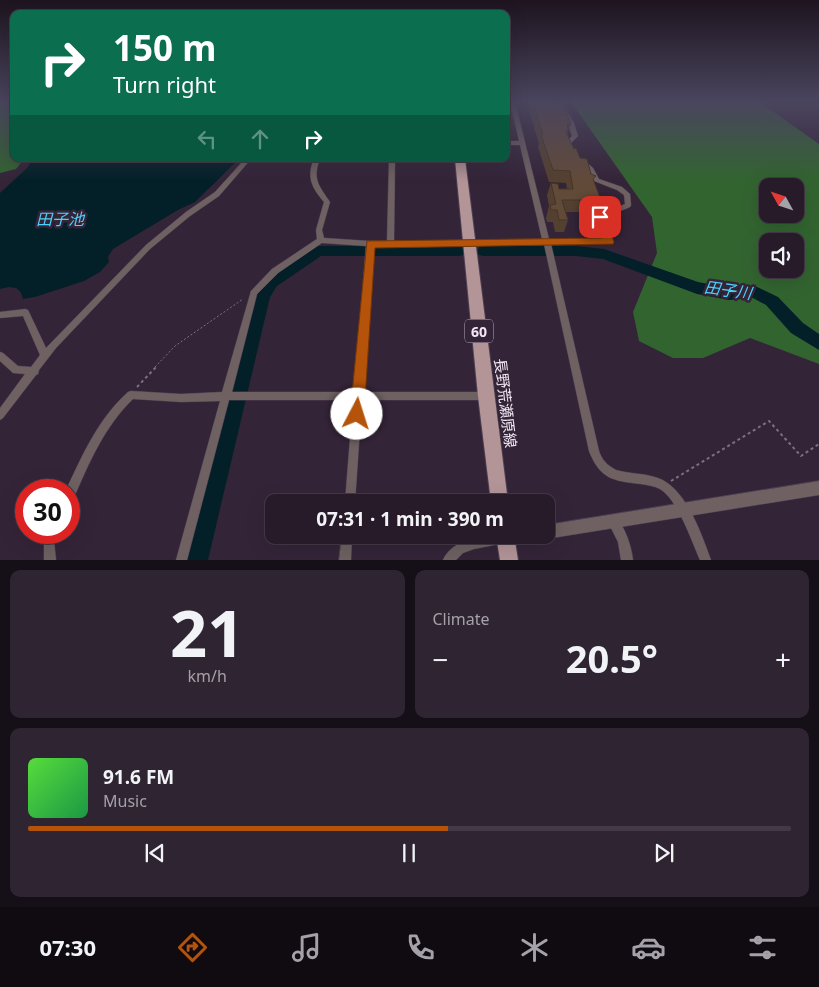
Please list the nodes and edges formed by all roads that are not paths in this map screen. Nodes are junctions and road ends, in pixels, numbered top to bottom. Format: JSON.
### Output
{"nodes":[{"id":1,"x":518,"y":128,"type":"edge"},
{"id":2,"x":573,"y":128,"type":"edge"},
{"id":3,"x":510,"y":143,"type":"edge"},
{"id":4,"x":522,"y":143,"type":"junction"},
{"id":5,"x":571,"y":152,"type":"edge"},
{"id":6,"x":578,"y":158,"type":"edge"},
{"id":7,"x":245,"y":162,"type":"edge"},
{"id":8,"x":316,"y":162,"type":"edge"},
{"id":9,"x":392,"y":162,"type":"edge"},
{"id":10,"x":460,"y":162,"type":"edge"},
{"id":11,"x":320,"y":240,"type":"junction"},
{"id":12,"x":390,"y":243,"type":"junction"},
{"id":13,"x":470,"y":243,"type":"junction"},
{"id":14,"x":547,"y":244,"type":"junction"},
{"id":15,"x":370,"y":248,"type":"junction"},
{"id":16,"x":0,"y":315,"type":"edge"},
{"id":17,"x":0,"y":356,"type":"edge"},
{"id":18,"x":46,"y":356,"type":"junction"},
{"id":19,"x":35,"y":371,"type":"junction"},
{"id":20,"x":229,"y":396,"type":"junction"},
{"id":21,"x":358,"y":396,"type":"junction"},
{"id":22,"x":486,"y":396,"type":"junction"},
{"id":23,"x":0,"y":414,"type":"edge"},
{"id":24,"x":77,"y":479,"type":"edge"},
{"id":25,"x":819,"y":488,"type":"edge"},
{"id":26,"x":351,"y":494,"type":"edge"},
{"id":27,"x":499,"y":494,"type":"edge"},
{"id":28,"x":684,"y":511,"type":"junction"},
{"id":29,"x":613,"y":522,"type":"junction"},
{"id":30,"x":555,"y":531,"type":"edge"},
{"id":31,"x":49,"y":544,"type":"edge"},
{"id":32,"x":346,"y":544,"type":"edge"},
{"id":33,"x":472,"y":544,"type":"edge"},
{"id":34,"x":506,"y":544,"type":"edge"},
{"id":35,"x":50,"y":560,"type":"edge"},
{"id":36,"x":181,"y":560,"type":"edge"},
{"id":37,"x":345,"y":560,"type":"edge"},
{"id":38,"x":448,"y":560,"type":"edge"},
{"id":39,"x":509,"y":560,"type":"edge"},
{"id":40,"x":628,"y":560,"type":"edge"},
{"id":41,"x":706,"y":560,"type":"edge"}],
"edges":[{"from":1,"to":4,"type":"street"},
{"from":2,"to":5,"type":"street"},
{"from":3,"to":4,"type":"street"},
{"from":4,"to":14,"type":"street"},
{"from":6,"to":14,"type":"street"},
{"from":7,"to":18,"type":"street"},
{"from":8,"to":11,"type":"street"},
{"from":9,"to":12,"type":"street"},
{"from":10,"to":13,"type":"main road","name":"長野荒瀬原線","number":"60"},
{"from":11,"to":15,"type":"street"},
{"from":11,"to":20,"type":"street"},
{"from":12,"to":13,"type":"street"},
{"from":12,"to":15,"type":"street"},
{"from":13,"to":14,"type":"street"},
{"from":13,"to":22,"type":"main road","name":"長野荒瀬原線","number":"60"},
{"from":14,"to":28,"type":"street"},
{"from":15,"to":21,"type":"street"},
{"from":16,"to":18,"type":"street"},
{"from":17,"to":19,"type":"street"},
{"from":18,"to":19,"type":"street"},
{"from":19,"to":23,"type":"street"},
{"from":20,"to":21,"type":"street"},
{"from":20,"to":24,"type":"street"},
{"from":20,"to":36,"type":"street"},
{"from":21,"to":22,"type":"street"},
{"from":21,"to":26,"type":"street"},
{"from":22,"to":27,"type":"main road","name":"長野荒瀬原線","number":"60"},
{"from":25,"to":28,"type":"street"},
{"from":28,"to":29,"type":"street"},
{"from":28,"to":41,"type":"street"},
{"from":29,"to":30,"type":"street"},
{"from":29,"to":40,"type":"street"},
{"from":31,"to":35,"type":"street"},
{"from":32,"to":37,"type":"street"},
{"from":33,"to":38,"type":"street"},
{"from":34,"to":39,"type":"main road"}]}
